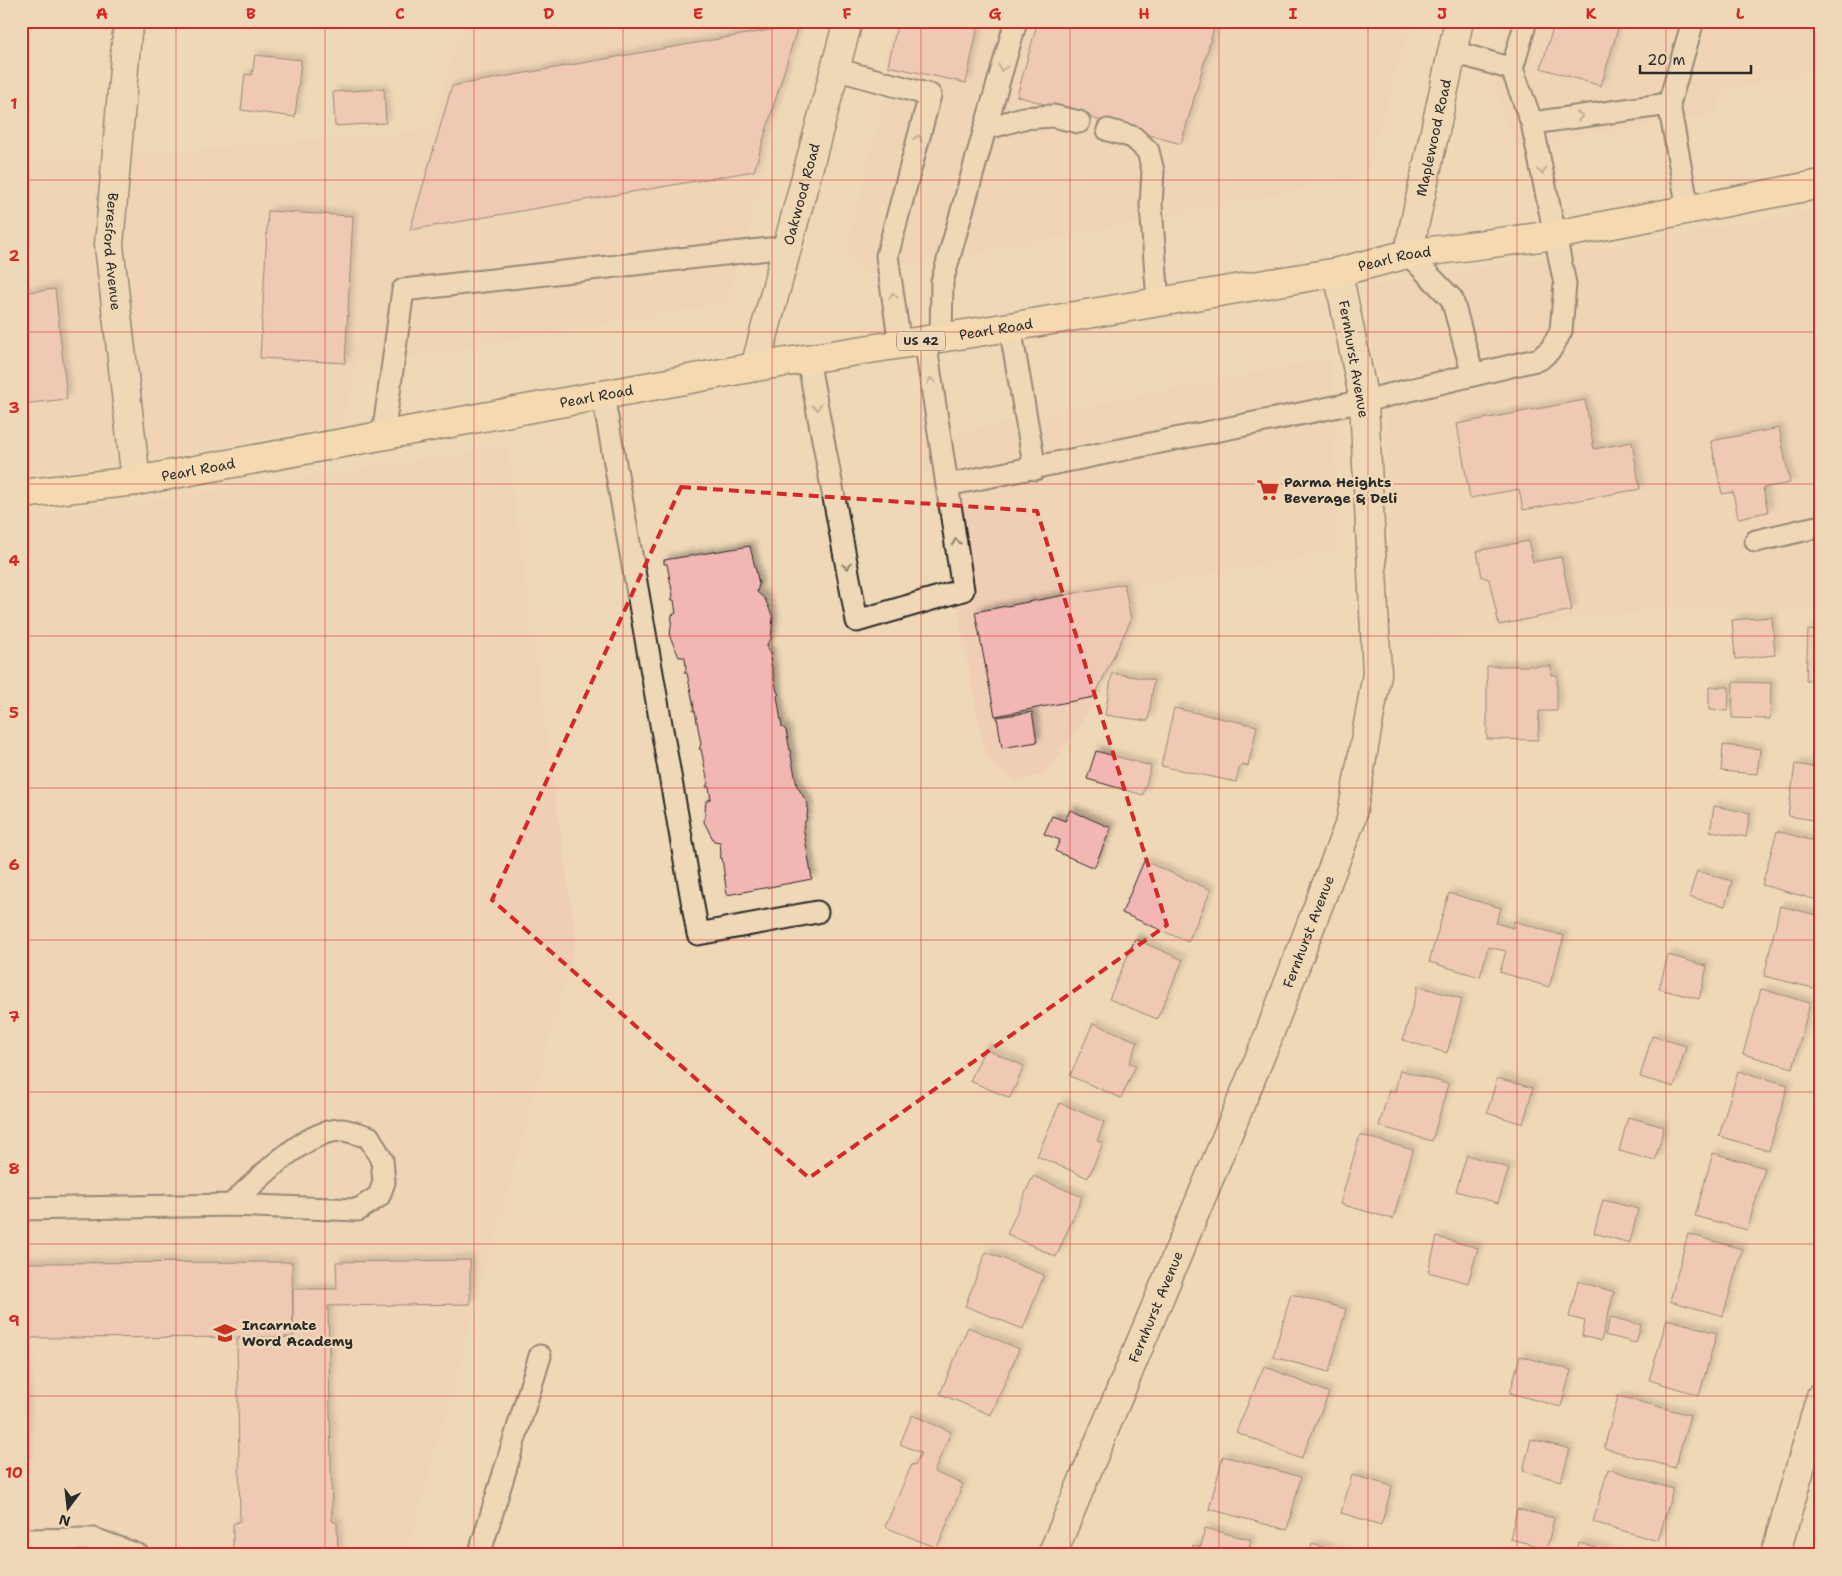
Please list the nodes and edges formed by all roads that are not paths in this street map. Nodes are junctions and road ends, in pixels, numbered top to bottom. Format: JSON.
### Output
{"nodes":[{"id":1,"x":131,"y":21,"type":"edge"},
{"id":2,"x":848,"y":21,"type":"edge"},
{"id":3,"x":1016,"y":21,"type":"edge"},
{"id":4,"x":1459,"y":21,"type":"edge"},
{"id":5,"x":1526,"y":21,"type":"edge"},
{"id":6,"x":1692,"y":21,"type":"edge"},
{"id":7,"x":1451,"y":51,"type":"junction"},
{"id":8,"x":835,"y":69,"type":"junction"},
{"id":9,"x":1512,"y":69,"type":"junction"},
{"id":10,"x":1669,"y":104,"type":"junction"},
{"id":11,"x":1079,"y":122,"type":"dead end"},
{"id":12,"x":1532,"y":123,"type":"junction"},
{"id":13,"x":984,"y":129,"type":"junction"},
{"id":14,"x":1108,"y":130,"type":"dead end"},
{"id":15,"x":1821,"y":184,"type":"edge"},
{"id":16,"x":1688,"y":209,"type":"junction"},
{"id":17,"x":1555,"y":235,"type":"junction"},
{"id":18,"x":787,"y":247,"type":"junction"},
{"id":19,"x":1408,"y":254,"type":"junction"},
{"id":20,"x":1338,"y":272,"type":"junction"},
{"id":21,"x":1158,"y":302,"type":"junction"},
{"id":22,"x":1010,"y":327,"type":"junction"},
{"id":23,"x":922,"y":341,"type":"junction"},
{"id":24,"x":808,"y":359,"type":"junction"},
{"id":25,"x":755,"y":367,"type":"junction"},
{"id":26,"x":1473,"y":375,"type":"junction"},
{"id":27,"x":603,"y":395,"type":"junction"},
{"id":28,"x":1364,"y":401,"type":"junction"},
{"id":29,"x":383,"y":436,"type":"junction"},
{"id":30,"x":1035,"y":469,"type":"junction"},
{"id":31,"x":136,"y":481,"type":"junction"},
{"id":32,"x":947,"y":485,"type":"junction"},
{"id":33,"x":21,"y":494,"type":"edge"},
{"id":34,"x":1821,"y":526,"type":"edge"},
{"id":35,"x":1756,"y":541,"type":"dead end"},
{"id":36,"x":817,"y":912,"type":"dead end"},
{"id":37,"x":231,"y":1205,"type":"junction"},
{"id":38,"x":21,"y":1208,"type":"edge"},
{"id":39,"x":540,"y":1356,"type":"dead end"},
{"id":40,"x":1821,"y":1396,"type":"edge"},
{"id":41,"x":21,"y":1540,"type":"edge"},
{"id":42,"x":94,"y":1547,"type":"edge"},
{"id":43,"x":138,"y":1555,"type":"edge"},
{"id":44,"x":479,"y":1555,"type":"edge"},
{"id":45,"x":1052,"y":1555,"type":"edge"},
{"id":46,"x":1775,"y":1555,"type":"edge"}],
"edges":[{"from":1,"to":31,"type":"street","name":"Beresford Avenue"},
{"from":2,"to":8,"type":"street","name":"Oakwood Road"},
{"from":3,"to":13,"type":"lane","one_way":true},
{"from":4,"to":7,"type":"street","name":"Maplewood Road"},
{"from":5,"to":9,"type":"lane"},
{"from":6,"to":10,"type":"lane"},
{"from":7,"to":9,"type":"lane"},
{"from":7,"to":19,"type":"street","name":"Maplewood Road"},
{"from":8,"to":18,"type":"street","name":"Oakwood Road"},
{"from":23,"to":8,"type":"lane","one_way":true},
{"from":9,"to":12,"type":"lane"},
{"from":12,"to":10,"type":"lane","one_way":true},
{"from":10,"to":16,"type":"lane"},
{"from":11,"to":13,"type":"lane"},
{"from":12,"to":17,"type":"lane","one_way":true},
{"from":13,"to":23,"type":"lane"},
{"from":14,"to":21,"type":"lane"},
{"from":15,"to":16,"type":"main road","name":"Pearl Road","number":"US 42"},
{"from":16,"to":17,"type":"main road","name":"Pearl Road","number":"US 42"},
{"from":17,"to":19,"type":"main road","name":"Pearl Road","number":"US 42"},
{"from":17,"to":26,"type":"lane"},
{"from":18,"to":25,"type":"street","name":"Oakwood Road"},
{"from":18,"to":29,"type":"lane"},
{"from":19,"to":20,"type":"main road","name":"Pearl Road","number":"US 42"},
{"from":19,"to":26,"type":"lane"},
{"from":20,"to":21,"type":"main road","name":"Pearl Road","number":"US 42"},
{"from":20,"to":28,"type":"street","name":"Fernhurst Avenue"},
{"from":21,"to":22,"type":"main road","name":"Pearl Road","number":"US 42"},
{"from":22,"to":23,"type":"main road","name":"Pearl Road","number":"US 42"},
{"from":22,"to":30,"type":"lane"},
{"from":23,"to":24,"type":"main road","name":"Pearl Road","number":"US 42"},
{"from":32,"to":23,"type":"lane","one_way":true},
{"from":24,"to":25,"type":"main road","name":"Pearl Road","number":"US 42"},
{"from":24,"to":32,"type":"lane","one_way":true},
{"from":25,"to":27,"type":"main road","name":"Pearl Road","number":"US 42"},
{"from":26,"to":28,"type":"lane"},
{"from":27,"to":29,"type":"main road","name":"Pearl Road","number":"US 42"},
{"from":27,"to":36,"type":"lane"},
{"from":28,"to":30,"type":"lane"},
{"from":28,"to":45,"type":"street","name":"Fernhurst Avenue"},
{"from":29,"to":31,"type":"main road","name":"Pearl Road","number":"US 42"},
{"from":30,"to":32,"type":"lane"},
{"from":31,"to":33,"type":"main road","name":"Pearl Road","number":"US 42"},
{"from":34,"to":35,"type":"lane"},
{"from":37,"to":37,"type":"lane"},
{"from":37,"to":38,"type":"lane"},
{"from":39,"to":44,"type":"lane"},
{"from":40,"to":46,"type":"street"},
{"from":41,"to":42,"type":"lane"},
{"from":42,"to":43,"type":"lane"}]}
